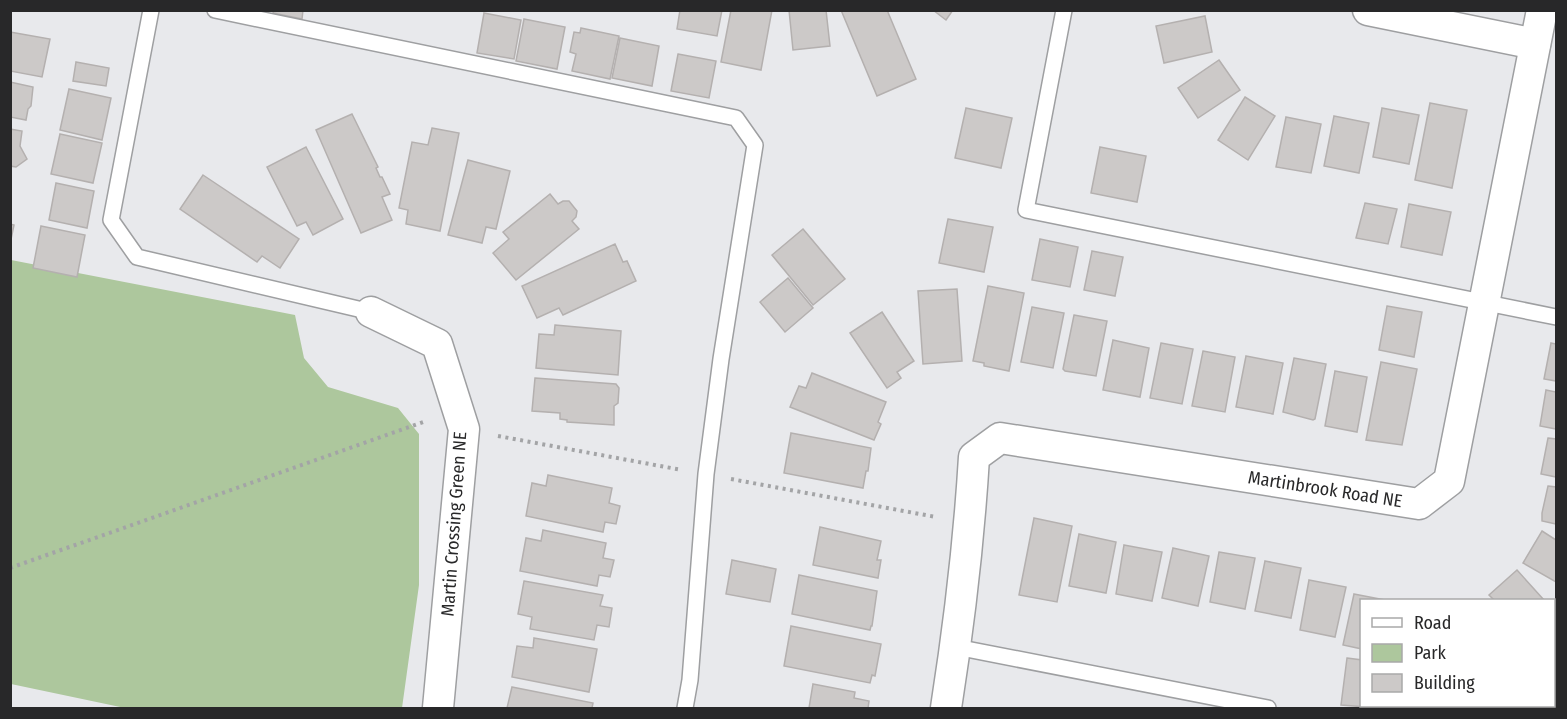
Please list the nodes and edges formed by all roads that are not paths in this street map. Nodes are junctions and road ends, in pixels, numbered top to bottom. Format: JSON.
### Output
{"nodes":[{"id":1,"x":151,"y":10,"type":"edge"},
{"id":2,"x":214,"y":10,"type":"edge"},
{"id":3,"x":1064,"y":10,"type":"edge"},
{"id":4,"x":1368,"y":10,"type":"edge"},
{"id":5,"x":1542,"y":10,"type":"edge"},
{"id":6,"x":1535,"y":44,"type":"junction"},
{"id":7,"x":1483,"y":303,"type":"junction"},
{"id":8,"x":370,"y":312,"type":"joint"},
{"id":9,"x":1557,"y":317,"type":"edge"},
{"id":10,"x":956,"y":647,"type":"junction"},
{"id":11,"x":438,"y":708,"type":"edge"},
{"id":12,"x":685,"y":708,"type":"edge"},
{"id":13,"x":946,"y":708,"type":"edge"},
{"id":14,"x":1268,"y":708,"type":"edge"}],
"edges":[{"from":1,"to":8,"type":"lane"},
{"from":2,"to":12,"type":"lane"},
{"from":3,"to":7,"type":"lane"},
{"from":4,"to":6,"type":"street"},
{"from":5,"to":6,"type":"street","name":"Martinbrook Road NE"},
{"from":6,"to":7,"type":"street","name":"Martinbrook Road NE"},
{"from":7,"to":9,"type":"lane"},
{"from":7,"to":10,"type":"street","name":"Martinbrook Road NE"},
{"from":8,"to":11,"type":"street","name":"Martin Crossing Green NE"},
{"from":10,"to":13,"type":"street","name":"Martinbrook Road NE"},
{"from":10,"to":14,"type":"lane"}]}
